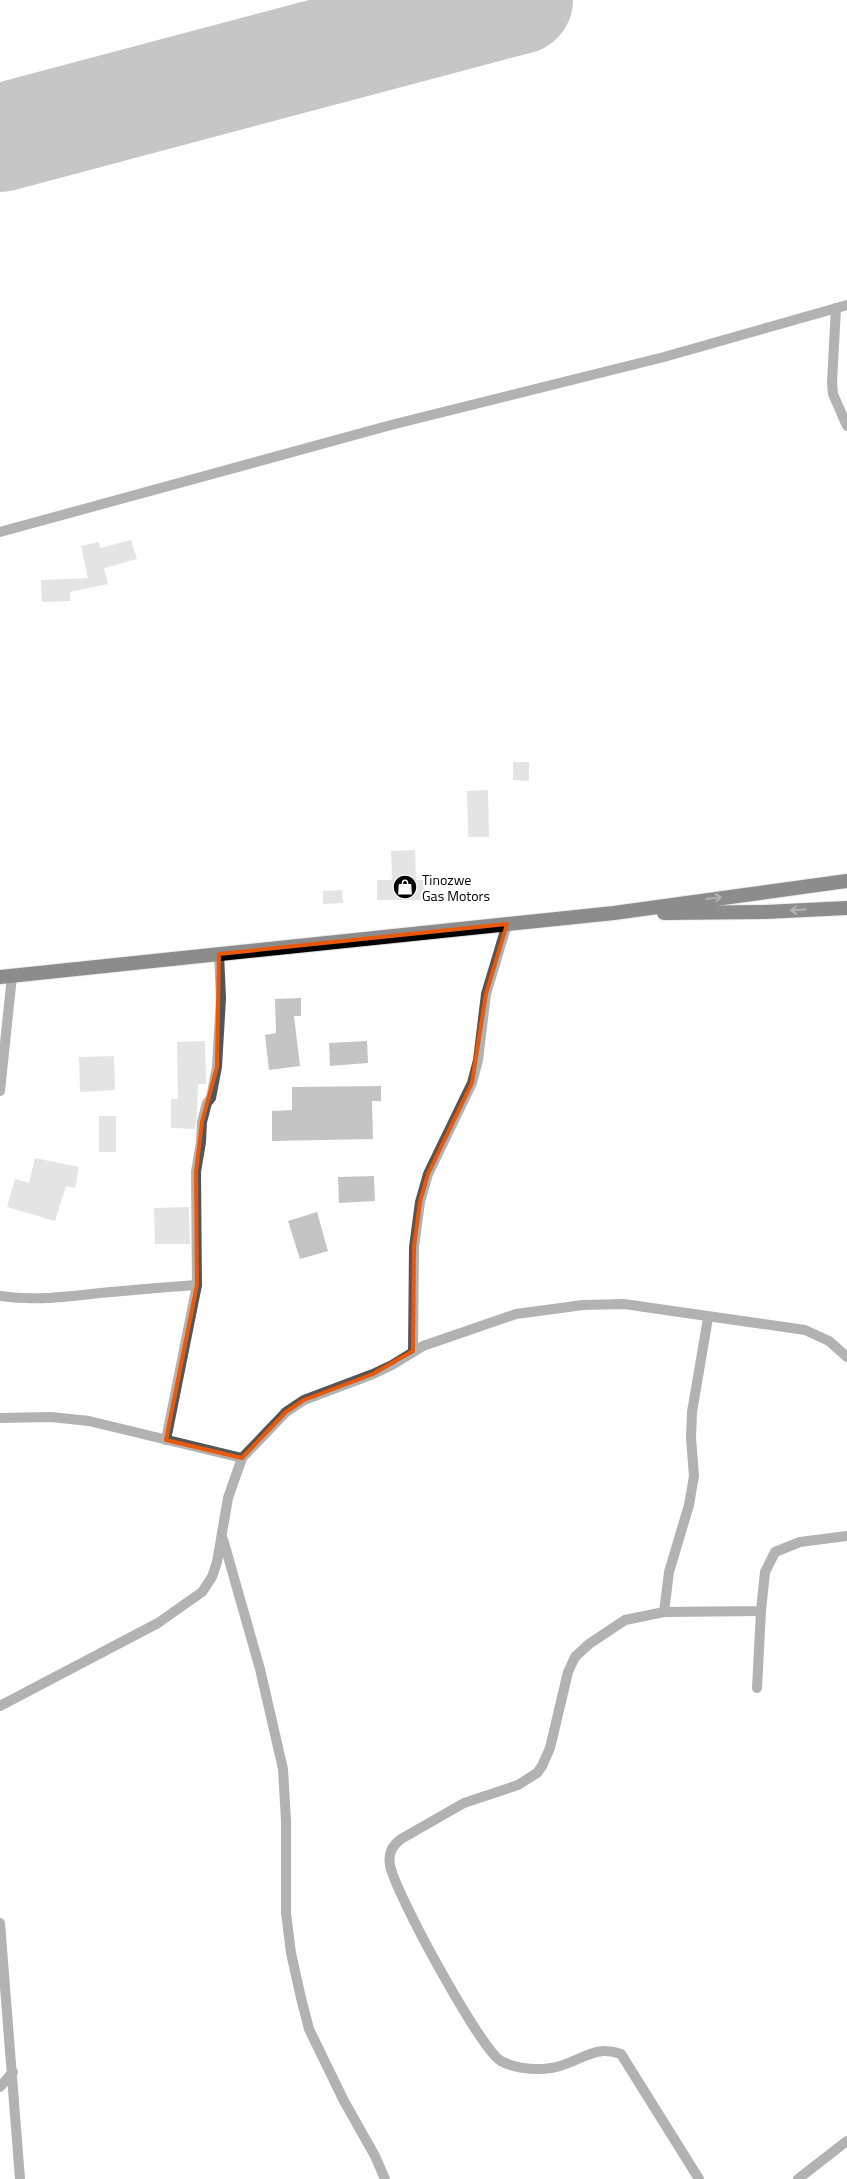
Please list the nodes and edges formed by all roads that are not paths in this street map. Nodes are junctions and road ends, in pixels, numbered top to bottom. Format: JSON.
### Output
{"nodes":[{"id":1,"x":847,"y":305,"type":"edge"},
{"id":2,"x":836,"y":308,"type":"junction"},
{"id":3,"x":847,"y":426,"type":"edge"},
{"id":4,"x":0,"y":532,"type":"edge"},
{"id":5,"x":847,"y":881,"type":"edge"},
{"id":6,"x":847,"y":908,"type":"edge"},
{"id":7,"x":614,"y":913,"type":"junction"},
{"id":8,"x":507,"y":924,"type":"junction"},
{"id":9,"x":219,"y":954,"type":"junction"},
{"id":10,"x":6,"y":976,"type":"edge"},
{"id":11,"x":0,"y":1091,"type":"edge"},
{"id":12,"x":197,"y":1285,"type":"junction"},
{"id":13,"x":0,"y":1296,"type":"edge"},
{"id":14,"x":708,"y":1318,"type":"junction"},
{"id":15,"x":413,"y":1351,"type":"junction"},
{"id":16,"x":847,"y":1357,"type":"edge"},
{"id":17,"x":0,"y":1418,"type":"edge"},
{"id":18,"x":166,"y":1440,"type":"junction"},
{"id":19,"x":242,"y":1458,"type":"junction"},
{"id":20,"x":222,"y":1536,"type":"junction"},
{"id":21,"x":847,"y":1536,"type":"edge"},
{"id":22,"x":761,"y":1611,"type":"junction"},
{"id":23,"x":664,"y":1612,"type":"junction"},
{"id":24,"x":757,"y":1688,"type":"dead end"},
{"id":25,"x":0,"y":1706,"type":"edge"},
{"id":26,"x":0,"y":1923,"type":"edge"},
{"id":27,"x":13,"y":2072,"type":"junction"},
{"id":28,"x":0,"y":2087,"type":"edge"},
{"id":29,"x":847,"y":2141,"type":"edge"},
{"id":30,"x":20,"y":2179,"type":"edge"},
{"id":31,"x":385,"y":2179,"type":"edge"},
{"id":32,"x":698,"y":2179,"type":"edge"},
{"id":33,"x":798,"y":2179,"type":"edge"}],
"edges":[{"from":1,"to":2,"type":"street"},
{"from":2,"to":3,"type":"street"},
{"from":2,"to":4,"type":"street"},
{"from":7,"to":5,"type":"highway","one_way":true},
{"from":6,"to":7,"type":"highway","one_way":true},
{"from":7,"to":8,"type":"highway"},
{"from":8,"to":9,"type":"highway"},
{"from":8,"to":15,"type":"street"},
{"from":9,"to":10,"type":"highway"},
{"from":9,"to":12,"type":"street"},
{"from":10,"to":11,"type":"street"},
{"from":12,"to":13,"type":"street"},
{"from":12,"to":18,"type":"street"},
{"from":14,"to":15,"type":"street"},
{"from":14,"to":16,"type":"street"},
{"from":14,"to":23,"type":"street"},
{"from":15,"to":19,"type":"street"},
{"from":17,"to":18,"type":"street"},
{"from":18,"to":19,"type":"street"},
{"from":19,"to":20,"type":"street"},
{"from":20,"to":25,"type":"street"},
{"from":20,"to":31,"type":"street"},
{"from":21,"to":22,"type":"street"},
{"from":22,"to":23,"type":"street"},
{"from":22,"to":24,"type":"street"},
{"from":23,"to":32,"type":"street"},
{"from":26,"to":27,"type":"street"},
{"from":27,"to":28,"type":"street"},
{"from":27,"to":30,"type":"street"},
{"from":29,"to":33,"type":"street"}]}
